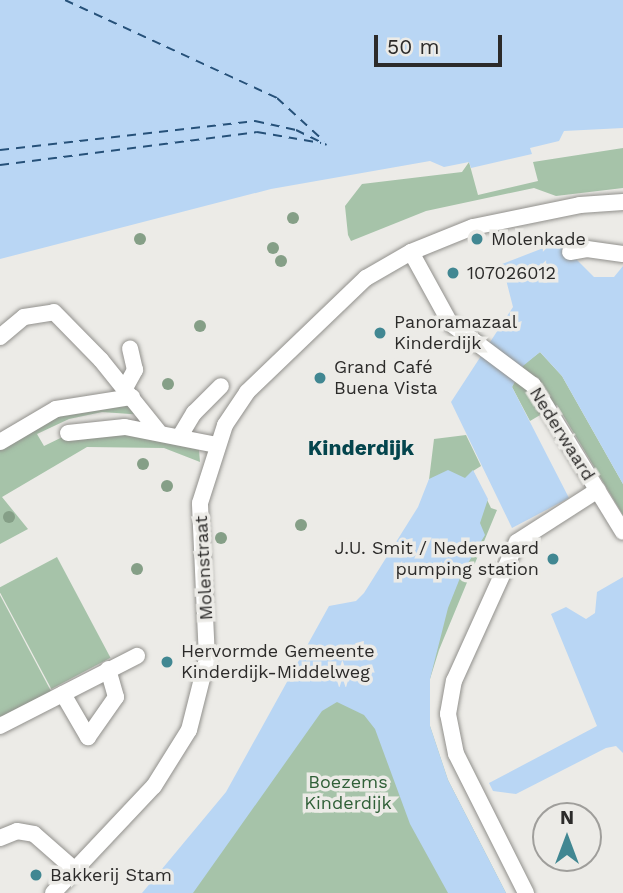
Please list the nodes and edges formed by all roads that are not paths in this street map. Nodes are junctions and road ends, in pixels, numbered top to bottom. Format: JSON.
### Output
{"nodes":[{"id":1,"x":623,"y":202,"type":"edge"},
{"id":2,"x":411,"y":252,"type":"junction"},
{"id":3,"x":570,"y":252,"type":"dead end"},
{"id":4,"x":623,"y":254,"type":"edge"},
{"id":5,"x":0,"y":337,"type":"edge"},
{"id":6,"x":130,"y":349,"type":"dead end"},
{"id":7,"x":221,"y":386,"type":"dead end"},
{"id":8,"x":128,"y":392,"type":"junction"},
{"id":9,"x":158,"y":432,"type":"junction"},
{"id":10,"x":68,"y":433,"type":"dead end"},
{"id":11,"x":180,"y":436,"type":"junction"},
{"id":12,"x":0,"y":442,"type":"edge"},
{"id":13,"x":217,"y":445,"type":"junction"},
{"id":14,"x":598,"y":490,"type":"junction"},
{"id":15,"x":623,"y":532,"type":"edge"},
{"id":16,"x":137,"y":656,"type":"dead end"},
{"id":17,"x":108,"y":669,"type":"junction"},
{"id":18,"x":63,"y":694,"type":"junction"},
{"id":19,"x":0,"y":726,"type":"edge"},
{"id":20,"x":0,"y":838,"type":"edge"},
{"id":21,"x":75,"y":870,"type":"junction"},
{"id":22,"x":53,"y":893,"type":"edge"},
{"id":23,"x":526,"y":893,"type":"edge"}],
"edges":[{"from":1,"to":2,"type":"street","name":"Molenstraat"},
{"from":2,"to":13,"type":"street","name":"Molenstraat"},
{"from":2,"to":14,"type":"street","name":"Nederwaard"},
{"from":3,"to":4,"type":"street"},
{"from":5,"to":8,"type":"street"},
{"from":6,"to":8,"type":"street"},
{"from":7,"to":11,"type":"street"},
{"from":8,"to":9,"type":"street"},
{"from":8,"to":12,"type":"street"},
{"from":9,"to":10,"type":"street"},
{"from":9,"to":11,"type":"street"},
{"from":11,"to":13,"type":"street"},
{"from":13,"to":21,"type":"street","name":"Molenstraat"},
{"from":14,"to":15,"type":"street","name":"Nederwaard"},
{"from":14,"to":23,"type":"street"},
{"from":16,"to":17,"type":"street"},
{"from":17,"to":18,"type":"street"},
{"from":17,"to":18,"type":"street"},
{"from":18,"to":19,"type":"street"},
{"from":20,"to":21,"type":"street"},
{"from":21,"to":22,"type":"street","name":"Molenstraat"}]}
